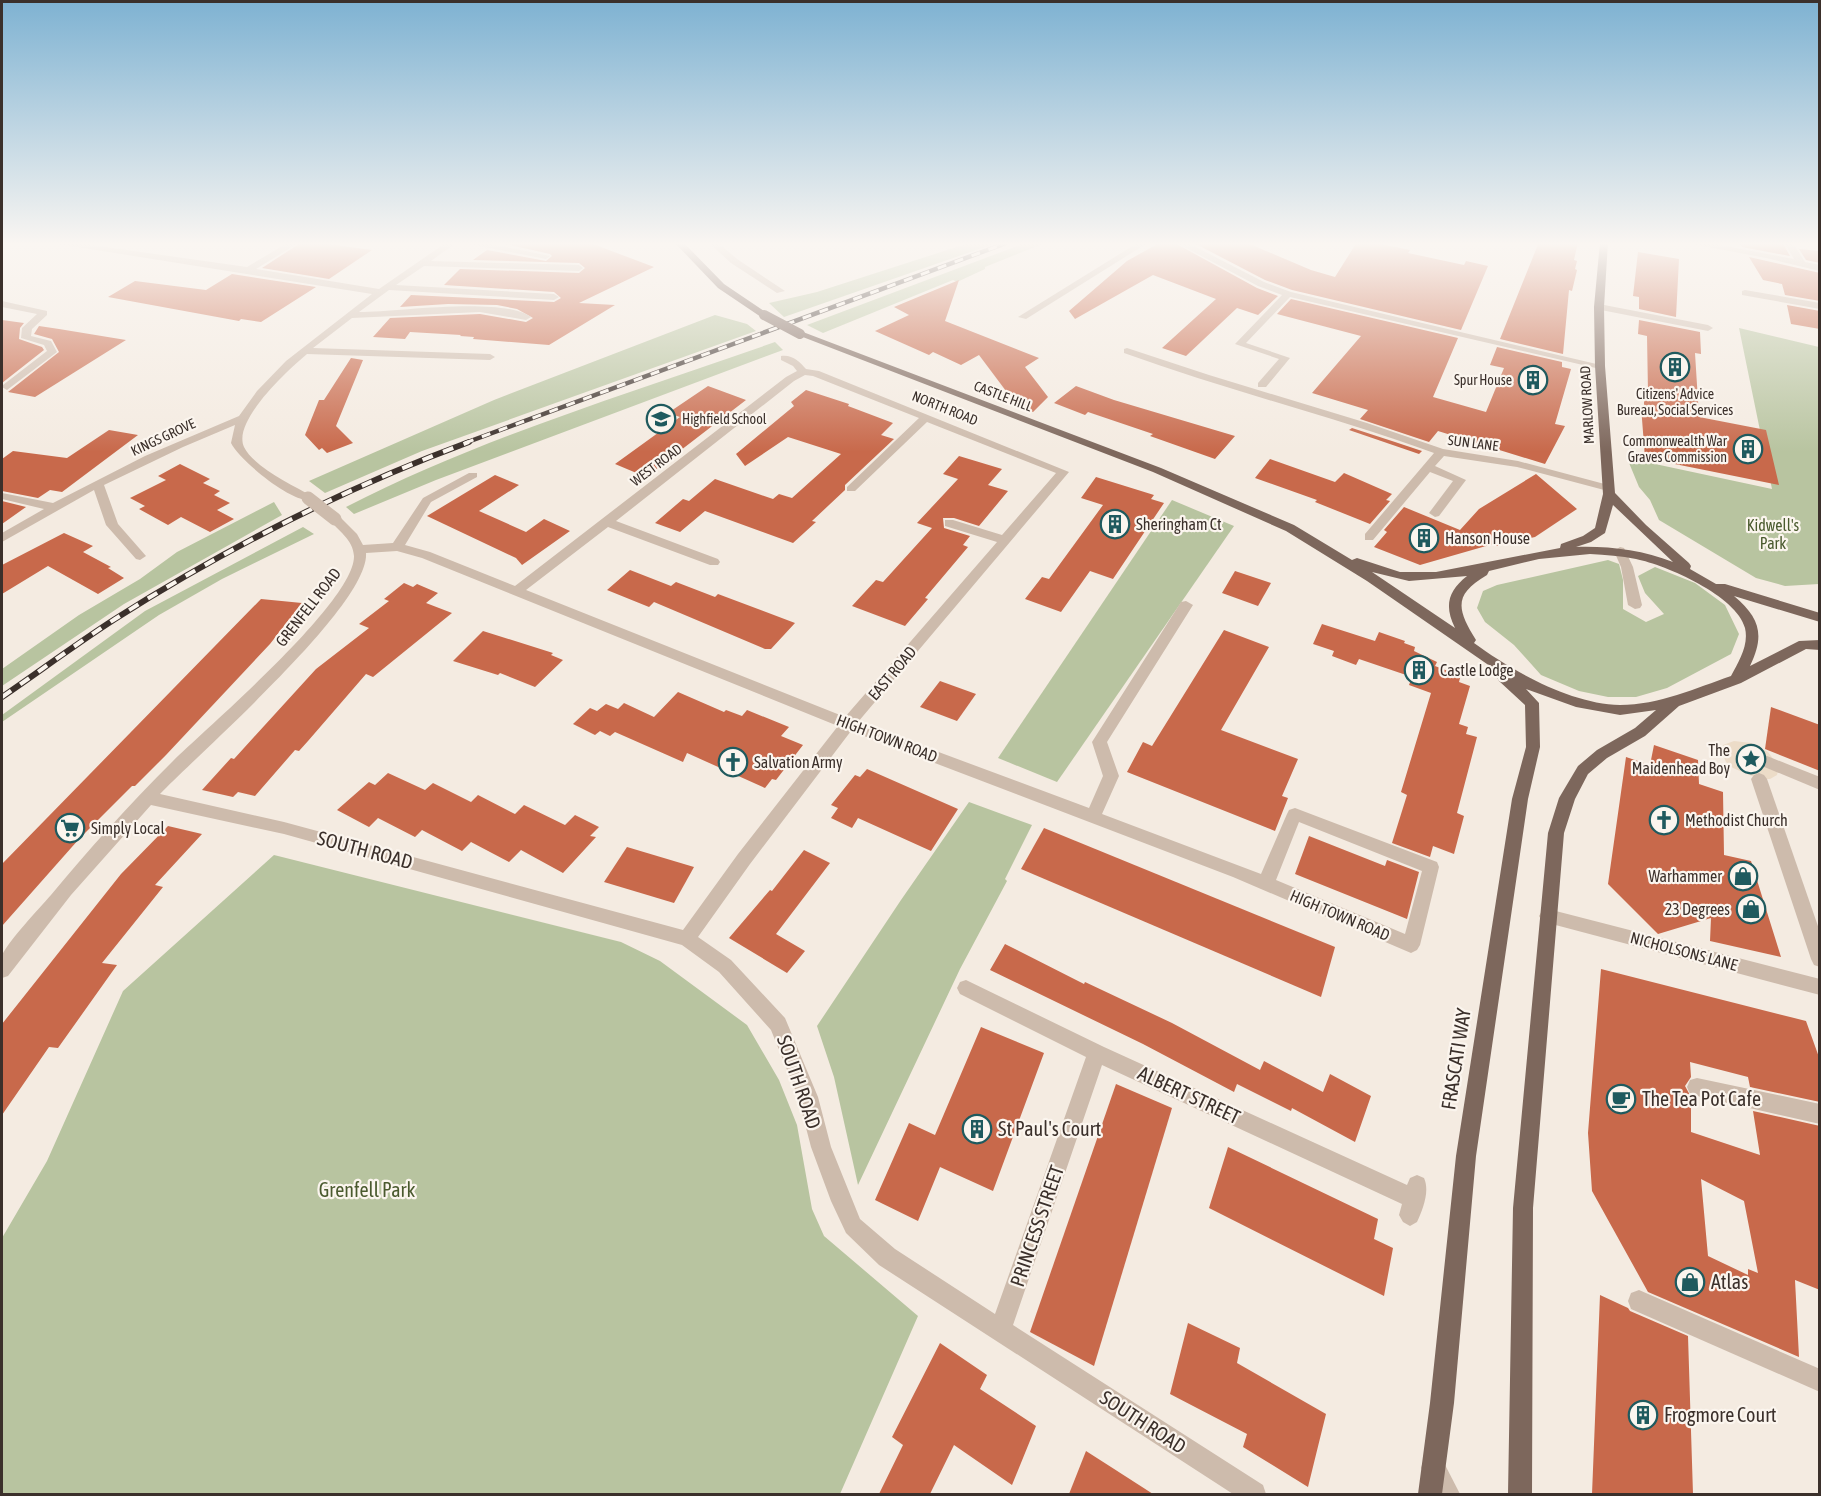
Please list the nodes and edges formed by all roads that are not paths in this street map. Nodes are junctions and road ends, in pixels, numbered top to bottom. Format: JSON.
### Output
{"nodes":[{"id":1,"x":42,"y":312,"type":"edge"},
{"id":2,"x":353,"y":312,"type":"edge"},
{"id":3,"x":418,"y":312,"type":"edge"},
{"id":4,"x":503,"y":312,"type":"edge"},
{"id":5,"x":759,"y":312,"type":"edge"},
{"id":6,"x":1031,"y":312,"type":"edge"},
{"id":7,"x":1271,"y":312,"type":"edge"},
{"id":8,"x":1365,"y":312,"type":"edge"},
{"id":9,"x":1599,"y":312,"type":"edge"},
{"id":10,"x":1625,"y":312,"type":"edge"},
{"id":11,"x":349,"y":315,"type":"junction"},
{"id":12,"x":526,"y":317,"type":"dead end"},
{"id":13,"x":1023,"y":317,"type":"dead end"},
{"id":14,"x":1708,"y":327,"type":"dead end"},
{"id":15,"x":305,"y":351,"type":"junction"},
{"id":16,"x":1126,"y":351,"type":"dead end"},
{"id":17,"x":490,"y":357,"type":"dead end"},
{"id":18,"x":785,"y":358,"type":"dead end"},
{"id":19,"x":1600,"y":366,"type":"junction"},
{"id":20,"x":809,"y":372,"type":"junction"},
{"id":21,"x":1262,"y":385,"type":"dead end"},
{"id":22,"x":7,"y":387,"type":"dead end"},
{"id":23,"x":926,"y":417,"type":"junction"},
{"id":24,"x":242,"y":419,"type":"junction"},
{"id":25,"x":1441,"y":452,"type":"junction"},
{"id":26,"x":1428,"y":466,"type":"junction"},
{"id":27,"x":1063,"y":472,"type":"joint"},
{"id":28,"x":473,"y":475,"type":"dead end"},
{"id":29,"x":98,"y":484,"type":"junction"},
{"id":30,"x":851,"y":489,"type":"dead end"},
{"id":31,"x":1609,"y":491,"type":"junction"},
{"id":32,"x":2,"y":496,"type":"edge"},
{"id":33,"x":53,"y":507,"type":"junction"},
{"id":34,"x":1435,"y":513,"type":"dead end"},
{"id":35,"x":607,"y":522,"type":"junction"},
{"id":36,"x":949,"y":523,"type":"dead end"},
{"id":37,"x":1369,"y":537,"type":"dead end"},
{"id":38,"x":2,"y":538,"type":"edge"},
{"id":39,"x":1005,"y":540,"type":"junction"},
{"id":40,"x":397,"y":547,"type":"junction"},
{"id":41,"x":361,"y":549,"type":"junction"},
{"id":42,"x":1620,"y":551,"type":"junction"},
{"id":43,"x":1334,"y":554,"type":"junction"},
{"id":44,"x":1539,"y":555,"type":"junction"},
{"id":45,"x":140,"y":556,"type":"dead end"},
{"id":46,"x":714,"y":562,"type":"dead end"},
{"id":47,"x":1490,"y":569,"type":"junction"},
{"id":48,"x":1696,"y":576,"type":"junction"},
{"id":49,"x":1709,"y":584,"type":"junction"},
{"id":50,"x":518,"y":590,"type":"junction"},
{"id":51,"x":1186,"y":605,"type":"dead end"},
{"id":52,"x":1635,"y":605,"type":"dead end"},
{"id":53,"x":1820,"y":618,"type":"edge"},
{"id":54,"x":1820,"y":645,"type":"edge"},
{"id":55,"x":1477,"y":651,"type":"junction"},
{"id":56,"x":1736,"y":678,"type":"junction"},
{"id":57,"x":1674,"y":702,"type":"junction"},
{"id":58,"x":848,"y":724,"type":"junction"},
{"id":59,"x":1767,"y":762,"type":"dead end"},
{"id":60,"x":1759,"y":779,"type":"dead end"},
{"id":61,"x":1820,"y":784,"type":"edge"},
{"id":62,"x":148,"y":798,"type":"junction"},
{"id":63,"x":1093,"y":816,"type":"junction"},
{"id":64,"x":1266,"y":883,"type":"junction"},
{"id":65,"x":1548,"y":916,"type":"junction"},
{"id":66,"x":687,"y":939,"type":"junction"},
{"id":67,"x":1820,"y":959,"type":"edge"},
{"id":68,"x":2,"y":970,"type":"edge"},
{"id":69,"x":1820,"y":987,"type":"edge"},
{"id":70,"x":966,"y":988,"type":"dead end"},
{"id":71,"x":1097,"y":1053,"type":"junction"},
{"id":72,"x":1697,"y":1088,"type":"dead end"},
{"id":73,"x":1820,"y":1114,"type":"edge"},
{"id":74,"x":1414,"y":1200,"type":"dead end"},
{"id":75,"x":1639,"y":1301,"type":"dead end"},
{"id":76,"x":1000,"y":1330,"type":"junction"},
{"id":77,"x":1820,"y":1381,"type":"edge"},
{"id":78,"x":1522,"y":1467,"type":"junction"},
{"id":79,"x":1433,"y":1468,"type":"junction"},
{"id":80,"x":1254,"y":1494,"type":"edge"},
{"id":81,"x":1430,"y":1494,"type":"edge"},
{"id":82,"x":1448,"y":1494,"type":"edge"},
{"id":83,"x":1520,"y":1494,"type":"edge"},
{"id":84,"x":1533,"y":1494,"type":"edge"}],
"edges":[{"from":1,"to":22,"type":"street"},
{"from":2,"to":11,"type":"street"},
{"from":3,"to":11,"type":"street"},
{"from":4,"to":12,"type":"street"},
{"from":5,"to":43,"type":"main road","name":"CASTLE HILL","bridge":true},
{"from":6,"to":13,"type":"street"},
{"from":7,"to":21,"type":"street"},
{"from":8,"to":19,"type":"street"},
{"from":9,"to":19,"type":"main road","name":"MARLOW ROAD"},
{"from":10,"to":14,"type":"street"},
{"from":11,"to":15,"type":"street"},
{"from":15,"to":17,"type":"street"},
{"from":15,"to":24,"type":"street"},
{"from":16,"to":25,"type":"street"},
{"from":18,"to":20,"type":"street","name":"NORTH ROAD"},
{"from":19,"to":31,"type":"main road","name":"MARLOW ROAD"},
{"from":20,"to":23,"type":"street","name":"NORTH ROAD"},
{"from":20,"to":35,"type":"street","name":"WEST ROAD"},
{"from":23,"to":27,"type":"street","name":"NORTH ROAD"},
{"from":23,"to":30,"type":"street"},
{"from":24,"to":29,"type":"street","name":"KINGS GROVE"},
{"from":24,"to":41,"type":"street","bridge":true},
{"from":25,"to":26,"type":"street","name":"SUN LANE"},
{"from":25,"to":31,"type":"street","name":"SUN LANE"},
{"from":26,"to":34,"type":"street"},
{"from":26,"to":37,"type":"street","name":"SUN LANE"},
{"from":27,"to":39,"type":"street","name":"EAST ROAD"},
{"from":28,"to":40,"type":"street"},
{"from":29,"to":33,"type":"street","name":"KINGS GROVE"},
{"from":29,"to":45,"type":"street"},
{"from":31,"to":44,"type":"main road","name":"MARLOW ROAD"},
{"from":31,"to":48,"type":"main road"},
{"from":32,"to":33,"type":"street"},
{"from":33,"to":38,"type":"street","name":"KINGS GROVE"},
{"from":35,"to":46,"type":"street"},
{"from":35,"to":50,"type":"street","name":"WEST ROAD"},
{"from":36,"to":39,"type":"street"},
{"from":39,"to":58,"type":"street","name":"EAST ROAD"},
{"from":40,"to":41,"type":"street","name":"HIGH TOWN ROAD"},
{"from":40,"to":50,"type":"street","name":"HIGH TOWN ROAD"},
{"from":41,"to":62,"type":"street","name":"GRENFELL ROAD"},
{"from":42,"to":44,"type":"main road"},
{"from":42,"to":48,"type":"main road"},
{"from":42,"to":52,"type":"street"},
{"from":43,"to":47,"type":"main road"},
{"from":43,"to":55,"type":"main road"},
{"from":44,"to":47,"type":"main road"},
{"from":47,"to":55,"type":"main road"},
{"from":48,"to":49,"type":"main road"},
{"from":49,"to":53,"type":"main road"},
{"from":49,"to":56,"type":"main road"},
{"from":50,"to":58,"type":"street","name":"HIGH TOWN ROAD"},
{"from":51,"to":63,"type":"street"},
{"from":54,"to":56,"type":"main road"},
{"from":55,"to":57,"type":"main road"},
{"from":55,"to":79,"type":"main road","name":"FRASCATI WAY"},
{"from":56,"to":57,"type":"main road"},
{"from":57,"to":65,"type":"main road"},
{"from":58,"to":63,"type":"street","name":"HIGH TOWN ROAD"},
{"from":58,"to":66,"type":"street","name":"EAST ROAD"},
{"from":59,"to":61,"type":"street"},
{"from":60,"to":67,"type":"street"},
{"from":62,"to":66,"type":"street","name":"SOUTH ROAD"},
{"from":62,"to":68,"type":"street","name":"GRENFELL ROAD"},
{"from":63,"to":64,"type":"street","name":"HIGH TOWN ROAD"},
{"from":64,"to":64,"type":"street","name":"HIGH TOWN ROAD"},
{"from":65,"to":69,"type":"street","name":"NICHOLSONS LANE"},
{"from":65,"to":78,"type":"main road"},
{"from":66,"to":76,"type":"street","name":"SOUTH ROAD"},
{"from":70,"to":71,"type":"street","name":"ALBERT STREET"},
{"from":71,"to":74,"type":"street","name":"ALBERT STREET"},
{"from":71,"to":76,"type":"street","name":"PRINCESS STREET"},
{"from":72,"to":73,"type":"street"},
{"from":75,"to":77,"type":"street"},
{"from":76,"to":80,"type":"street","name":"SOUTH ROAD"},
{"from":78,"to":83,"type":"main road"},
{"from":78,"to":84,"type":"street"},
{"from":79,"to":81,"type":"main road","name":"FRASCATI WAY"},
{"from":79,"to":82,"type":"street"}]}
